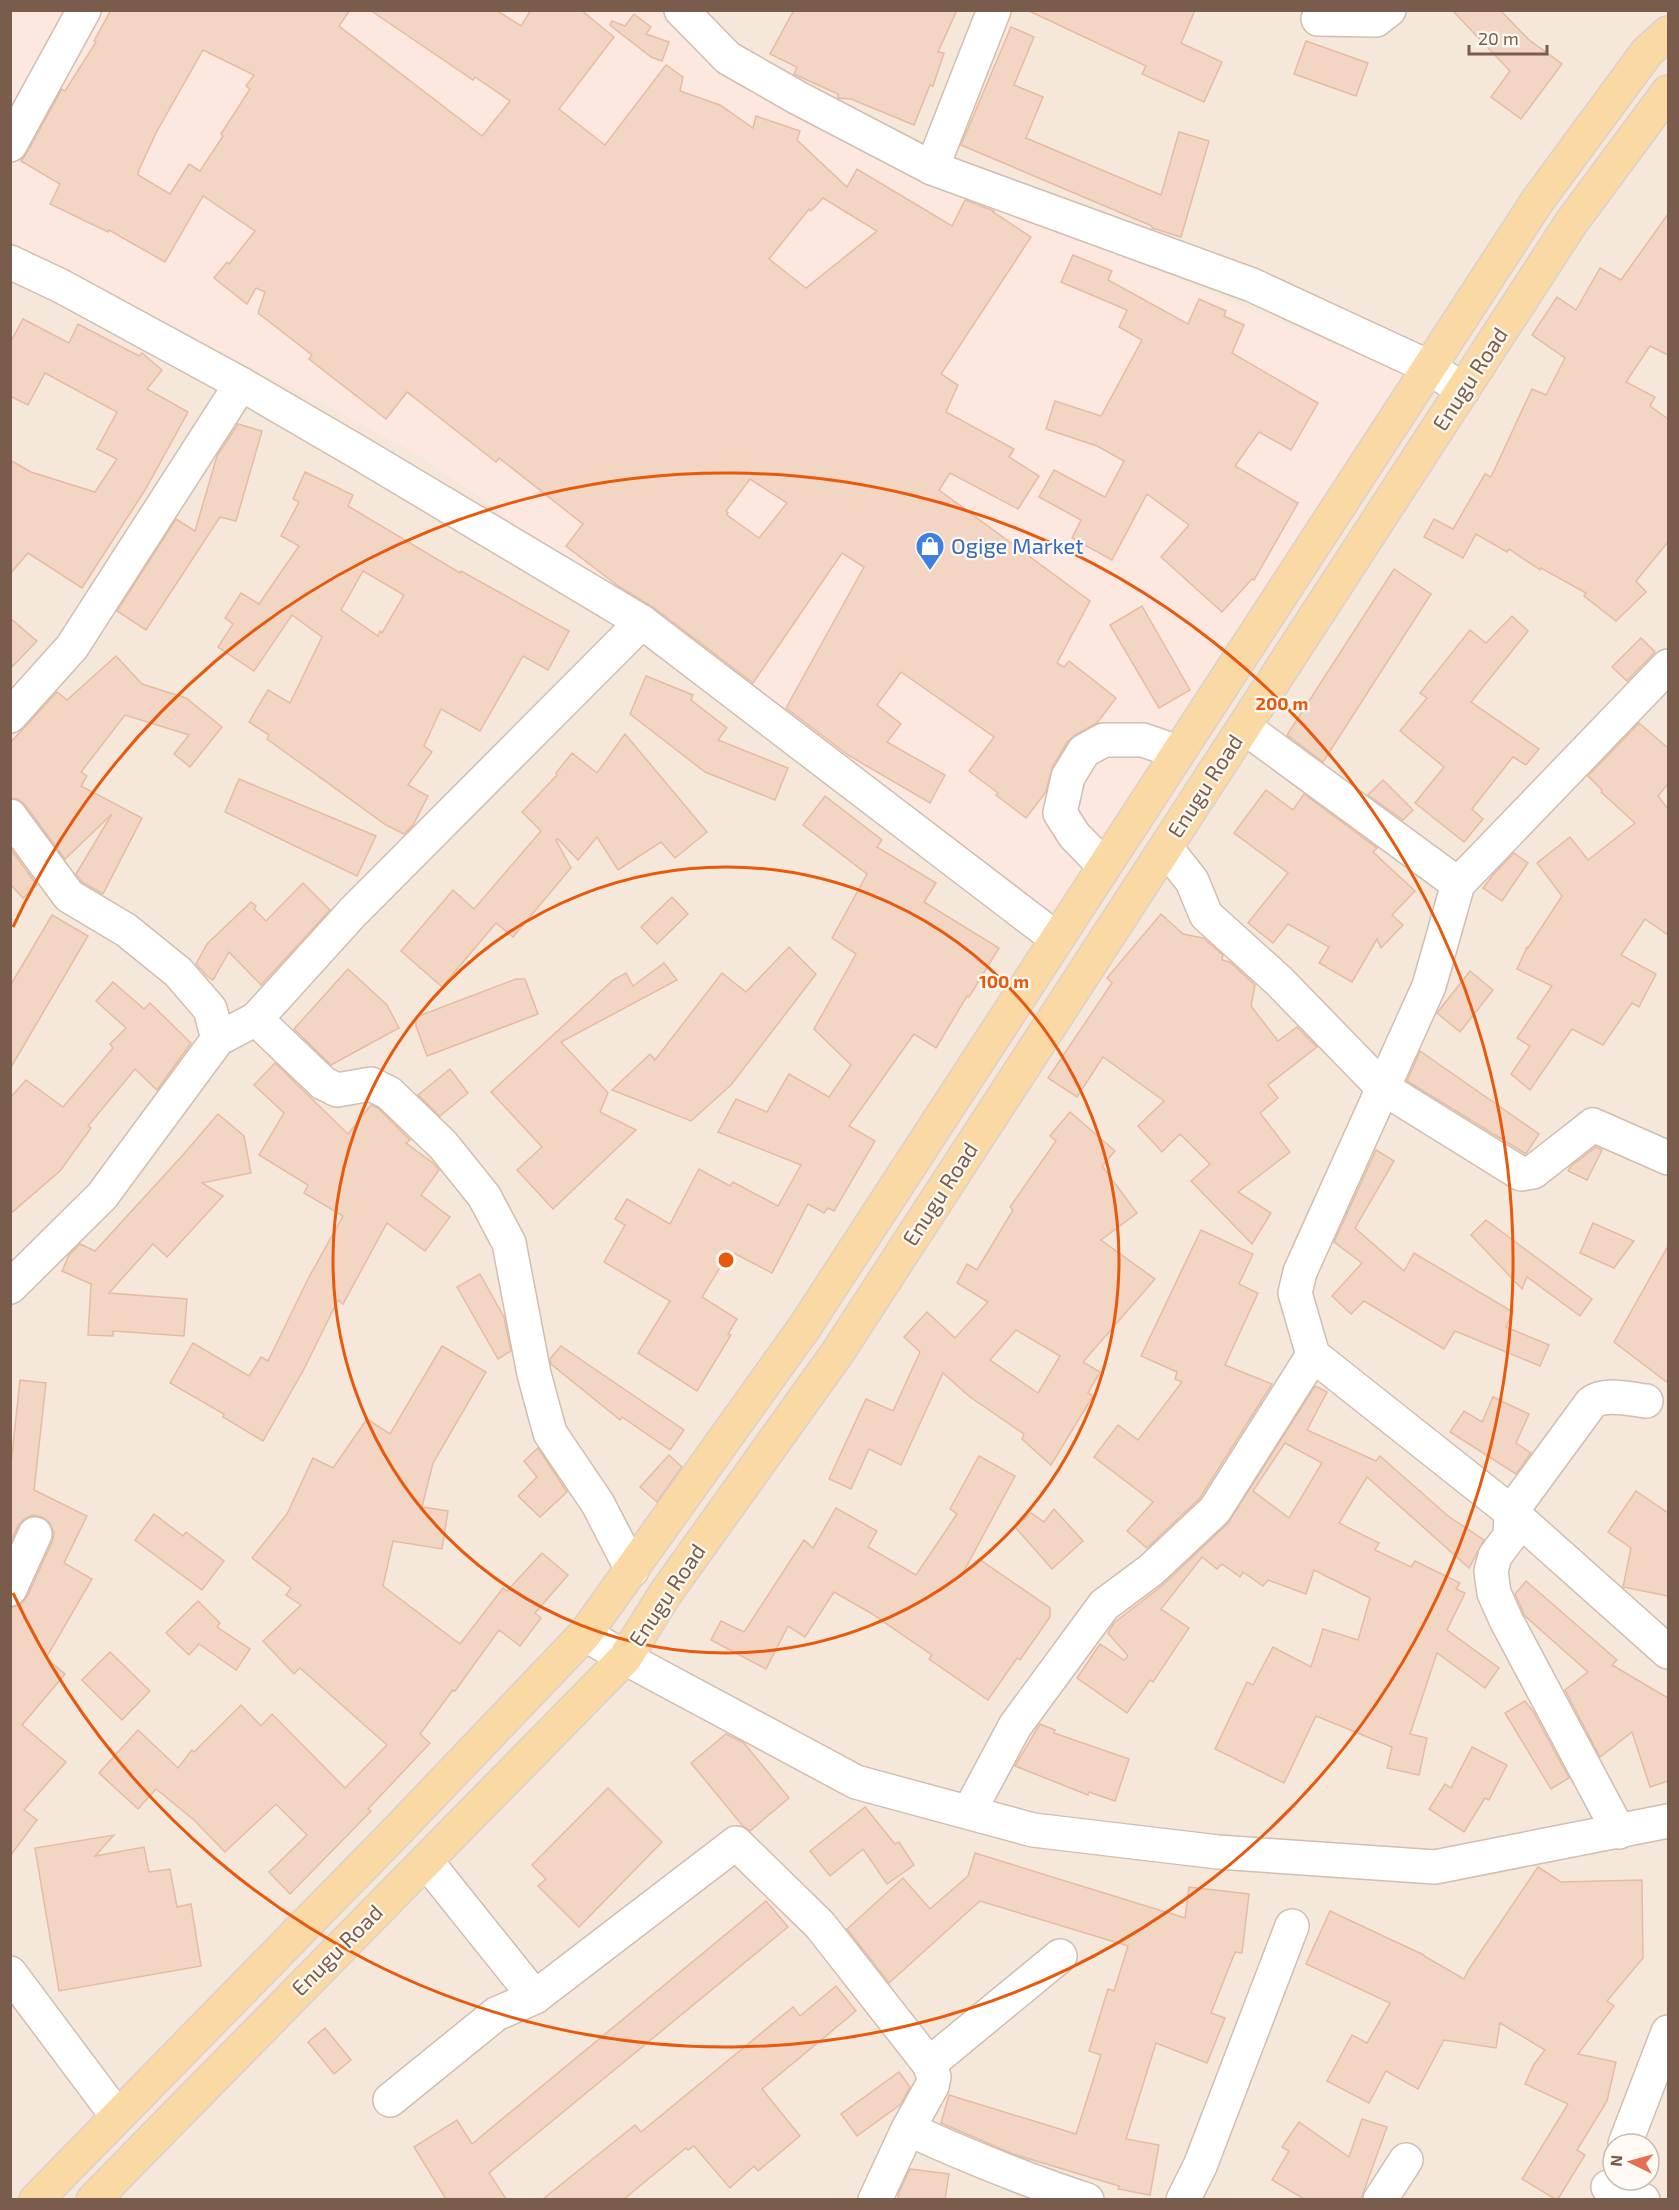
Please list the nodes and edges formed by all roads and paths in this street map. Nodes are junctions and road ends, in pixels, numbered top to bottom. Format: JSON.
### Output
{"nodes":[{"id":1,"x":84,"y":10,"type":"edge"},
{"id":2,"x":681,"y":10,"type":"edge"},
{"id":3,"x":994,"y":10,"type":"edge"},
{"id":4,"x":1389,"y":10,"type":"edge"},
{"id":5,"x":1318,"y":19,"type":"dead end"},
{"id":6,"x":1668,"y":33,"type":"edge"},
{"id":7,"x":1668,"y":92,"type":"edge"},
{"id":8,"x":10,"y":146,"type":"edge"},
{"id":9,"x":932,"y":168,"type":"junction"},
{"id":10,"x":10,"y":262,"type":"edge"},
{"id":11,"x":1429,"y":367,"type":"junction"},
{"id":12,"x":241,"y":384,"type":"junction"},
{"id":13,"x":1463,"y":390,"type":"junction"},
{"id":14,"x":642,"y":622,"type":"junction"},
{"id":15,"x":1668,"y":666,"type":"edge"},
{"id":16,"x":10,"y":716,"type":"edge"},
{"id":17,"x":1244,"y":727,"type":"junction"},
{"id":18,"x":1178,"y":752,"type":"junction"},
{"id":19,"x":10,"y":816,"type":"edge"},
{"id":20,"x":1166,"y":848,"type":"junction"},
{"id":21,"x":1104,"y":866,"type":"junction"},
{"id":22,"x":1458,"y":884,"type":"junction"},
{"id":23,"x":1057,"y":939,"type":"junction"},
{"id":24,"x":256,"y":1019,"type":"junction"},
{"id":25,"x":218,"y":1039,"type":"junction"},
{"id":26,"x":1383,"y":1088,"type":"junction"},
{"id":27,"x":1668,"y":1158,"type":"edge"},
{"id":28,"x":11,"y":1286,"type":"edge"},
{"id":29,"x":1313,"y":1355,"type":"junction"},
{"id":30,"x":1646,"y":1401,"type":"dead end"},
{"id":31,"x":1511,"y":1512,"type":"junction"},
{"id":32,"x":35,"y":1534,"type":"dead end"},
{"id":33,"x":632,"y":1570,"type":"junction"},
{"id":34,"x":10,"y":1589,"type":"edge"},
{"id":35,"x":585,"y":1634,"type":"junction"},
{"id":36,"x":1668,"y":1652,"type":"edge"},
{"id":37,"x":625,"y":1658,"type":"junction"},
{"id":38,"x":969,"y":1812,"type":"junction"},
{"id":39,"x":1668,"y":1821,"type":"edge"},
{"id":40,"x":1619,"y":1832,"type":"junction"},
{"id":41,"x":426,"y":1861,"type":"junction"},
{"id":42,"x":1292,"y":1926,"type":"dead end"},
{"id":43,"x":1060,"y":1956,"type":"dead end"},
{"id":44,"x":10,"y":1973,"type":"edge"},
{"id":45,"x":535,"y":1997,"type":"junction"},
{"id":46,"x":1668,"y":2032,"type":"edge"},
{"id":47,"x":929,"y":2064,"type":"junction"},
{"id":48,"x":390,"y":2100,"type":"dead end"},
{"id":49,"x":117,"y":2116,"type":"junction"},
{"id":50,"x":908,"y":2129,"type":"junction"},
{"id":51,"x":1630,"y":2132,"type":"edge"},
{"id":52,"x":1406,"y":2160,"type":"dead end"},
{"id":53,"x":1623,"y":2192,"type":"edge"},
{"id":54,"x":36,"y":2199,"type":"edge"},
{"id":55,"x":93,"y":2199,"type":"edge"},
{"id":56,"x":875,"y":2199,"type":"edge"},
{"id":57,"x":1087,"y":2199,"type":"edge"},
{"id":58,"x":1183,"y":2199,"type":"edge"},
{"id":59,"x":1380,"y":2199,"type":"edge"},
{"id":60,"x":1643,"y":2199,"type":"edge"}],
"edges":[{"from":1,"to":8,"type":"street"},
{"from":2,"to":9,"type":"street"},
{"from":3,"to":9,"type":"street"},
{"from":4,"to":5,"type":"street"},
{"from":6,"to":11,"type":"main road"},
{"from":7,"to":13,"type":"main road","name":"Enugu Road"},
{"from":9,"to":11,"type":"street"},
{"from":10,"to":12,"type":"street"},
{"from":11,"to":13,"type":"street"},
{"from":11,"to":18,"type":"main road"},
{"from":12,"to":14,"type":"street"},
{"from":12,"to":16,"type":"street"},
{"from":13,"to":17,"type":"main road","name":"Enugu Road"},
{"from":14,"to":23,"type":"street"},
{"from":14,"to":24,"type":"street"},
{"from":15,"to":22,"type":"street"},
{"from":17,"to":20,"type":"main road","name":"Enugu Road"},
{"from":17,"to":22,"type":"street"},
{"from":18,"to":21,"type":"main road"},
{"from":18,"to":21,"type":"street"},
{"from":19,"to":25,"type":"street"},
{"from":20,"to":26,"type":"street"},
{"from":20,"to":37,"type":"main road","name":"Enugu Road"},
{"from":21,"to":23,"type":"main road"},
{"from":22,"to":26,"type":"street"},
{"from":23,"to":33,"type":"main road"},
{"from":24,"to":25,"type":"street"},
{"from":24,"to":33,"type":"street"},
{"from":25,"to":28,"type":"street"},
{"from":26,"to":27,"type":"street"},
{"from":26,"to":29,"type":"street"},
{"from":29,"to":31,"type":"street"},
{"from":29,"to":38,"type":"street"},
{"from":30,"to":31,"type":"street"},
{"from":31,"to":36,"type":"street"},
{"from":31,"to":40,"type":"street"},
{"from":32,"to":34,"type":"street"},
{"from":33,"to":35,"type":"main road"},
{"from":35,"to":37,"type":"street"},
{"from":35,"to":49,"type":"main road"},
{"from":37,"to":38,"type":"street"},
{"from":37,"to":41,"type":"main road","name":"Enugu Road"},
{"from":38,"to":40,"type":"street"},
{"from":39,"to":40,"type":"street"},
{"from":41,"to":45,"type":"street"},
{"from":41,"to":55,"type":"main road","name":"Enugu Road"},
{"from":42,"to":58,"type":"street"},
{"from":43,"to":47,"type":"street"},
{"from":44,"to":49,"type":"street"},
{"from":45,"to":47,"type":"street"},
{"from":45,"to":48,"type":"street"},
{"from":46,"to":51,"type":"street"},
{"from":47,"to":50,"type":"street"},
{"from":49,"to":54,"type":"main road"},
{"from":50,"to":56,"type":"street"},
{"from":50,"to":57,"type":"street"},
{"from":52,"to":59,"type":"street"},
{"from":53,"to":60,"type":"street"}]}
